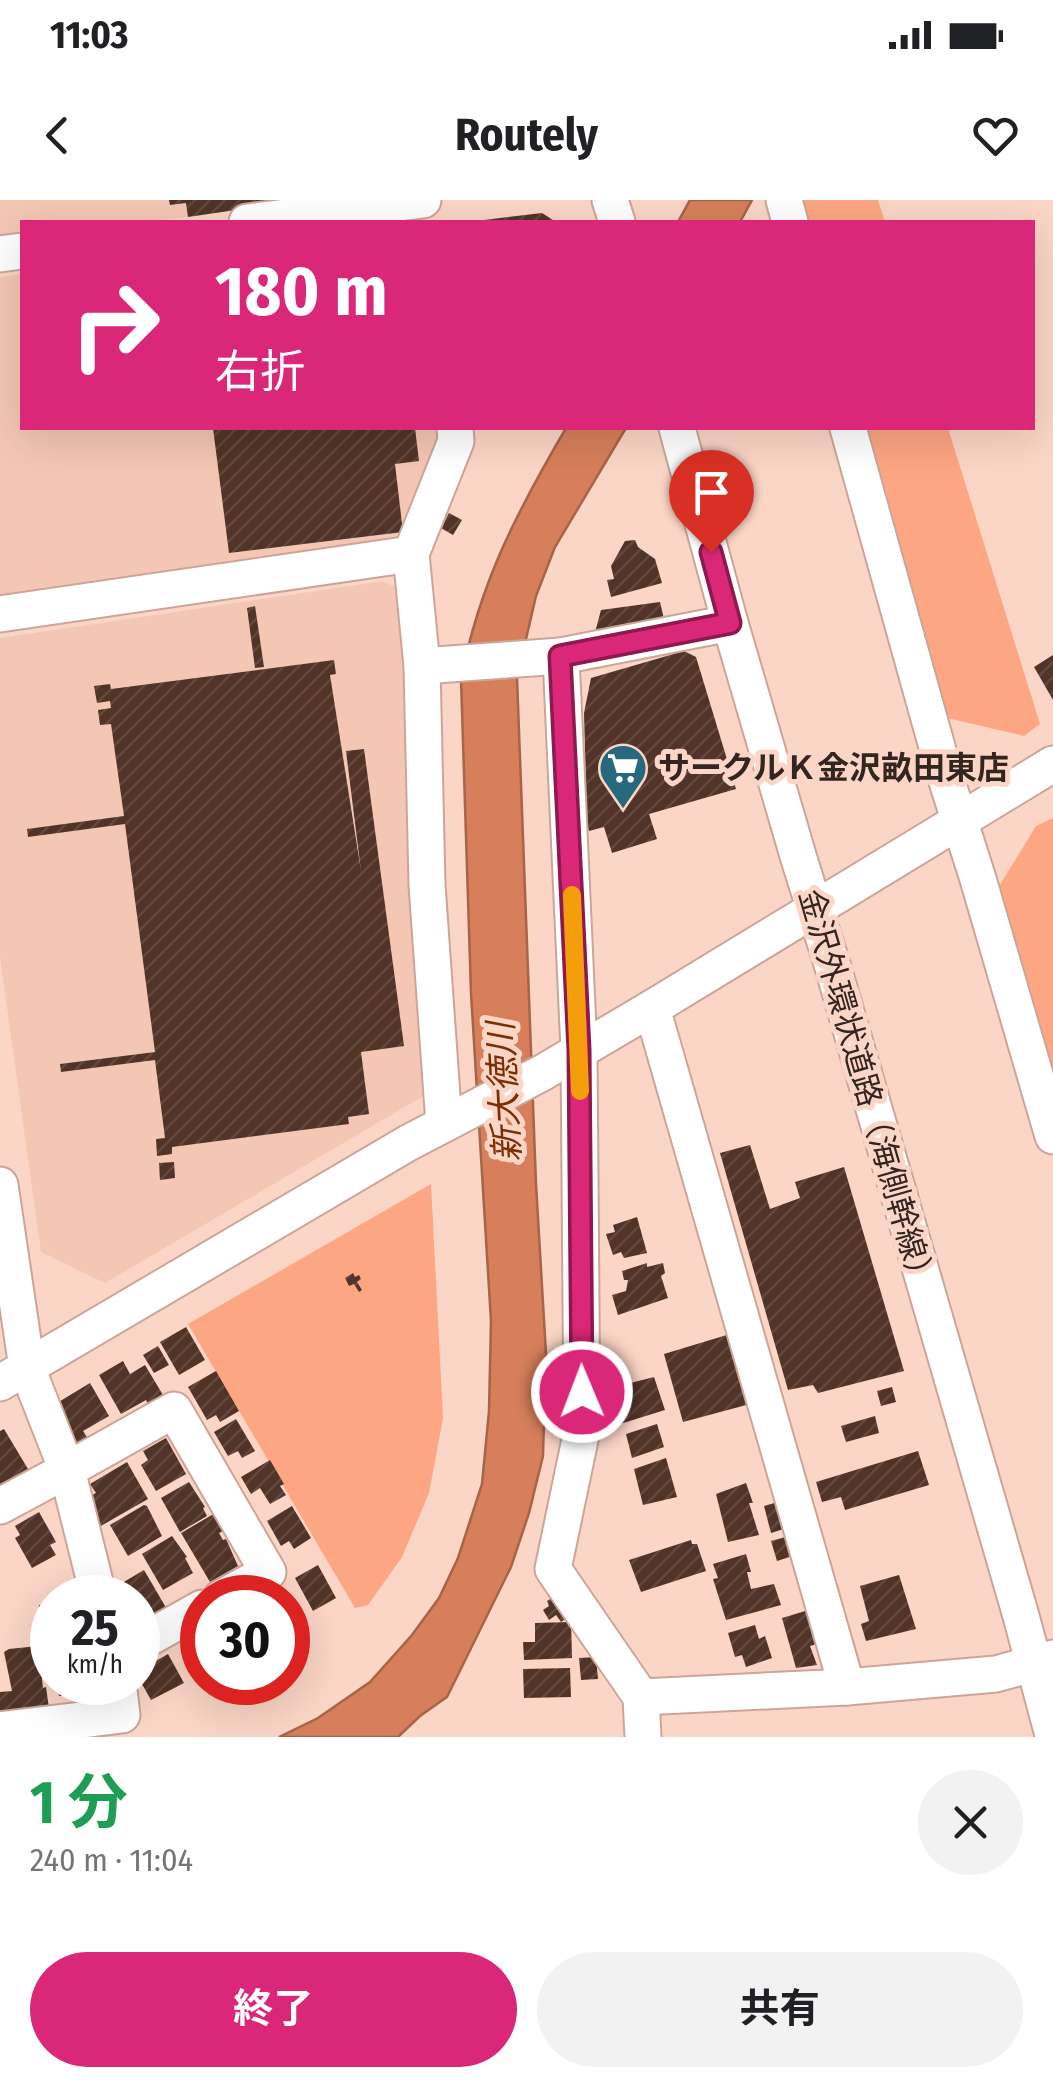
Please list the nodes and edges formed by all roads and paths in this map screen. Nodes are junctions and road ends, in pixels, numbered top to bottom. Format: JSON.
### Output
{"nodes":[{"id":1,"x":423,"y":200,"type":"edge"},
{"id":2,"x":264,"y":220,"type":"edge"},
{"id":3,"x":454,"y":430,"type":"edge"},
{"id":4,"x":849,"y":430,"type":"edge"},
{"id":5,"x":680,"y":436,"type":"edge"},
{"id":6,"x":411,"y":554,"type":"junction"},
{"id":7,"x":0,"y":614,"type":"edge"},
{"id":8,"x":730,"y":623,"type":"junction"},
{"id":9,"x":547,"y":657,"type":"junction"},
{"id":10,"x":428,"y":666,"type":"junction"},
{"id":11,"x":1053,"y":764,"type":"edge"},
{"id":12,"x":961,"y":822,"type":"junction"},
{"id":13,"x":814,"y":908,"type":"junction"},
{"id":14,"x":652,"y":1008,"type":"junction"},
{"id":15,"x":579,"y":1050,"type":"junction"},
{"id":16,"x":452,"y":1120,"type":"junction"},
{"id":17,"x":1053,"y":1136,"type":"edge"},
{"id":18,"x":0,"y":1185,"type":"edge"},
{"id":19,"x":13,"y":1376,"type":"edge"},
{"id":20,"x":66,"y":1470,"type":"junction"},
{"id":21,"x":0,"y":1506,"type":"edge"},
{"id":22,"x":93,"y":1575,"type":"edge"},
{"id":23,"x":263,"y":1575,"type":"edge"},
{"id":24,"x":1043,"y":1672,"type":"edge"},
{"id":25,"x":848,"y":1687,"type":"junction"},
{"id":26,"x":641,"y":1696,"type":"junction"},
{"id":27,"x":121,"y":1705,"type":"edge"},
{"id":28,"x":0,"y":1730,"type":"edge"},
{"id":29,"x":1053,"y":1735,"type":"edge"},
{"id":30,"x":643,"y":1737,"type":"edge"}],
"edges":[{"from":1,"to":2,"type":"street"},
{"from":3,"to":6,"type":"street"},
{"from":4,"to":12,"type":"street"},
{"from":5,"to":8,"type":"street","name":"金沢外環状道路（海側幹線）"},
{"from":6,"to":7,"type":"street"},
{"from":6,"to":10,"type":"street"},
{"from":8,"to":9,"type":"street"},
{"from":8,"to":13,"type":"street","name":"金沢外環状道路（海側幹線）"},
{"from":9,"to":10,"type":"street"},
{"from":9,"to":15,"type":"street"},
{"from":10,"to":16,"type":"street"},
{"from":11,"to":12,"type":"street"},
{"from":12,"to":13,"type":"street"},
{"from":12,"to":17,"type":"street"},
{"from":13,"to":14,"type":"street"},
{"from":13,"to":24,"type":"street","name":"金沢外環状道路（海側幹線）"},
{"from":14,"to":15,"type":"street"},
{"from":14,"to":25,"type":"street"},
{"from":15,"to":16,"type":"street"},
{"from":15,"to":26,"type":"street"},
{"from":16,"to":19,"type":"street"},
{"from":18,"to":19,"type":"street"},
{"from":19,"to":20,"type":"street"},
{"from":20,"to":21,"type":"street"},
{"from":20,"to":22,"type":"street"},
{"from":20,"to":23,"type":"street"},
{"from":24,"to":25,"type":"street"},
{"from":24,"to":29,"type":"street","name":"金沢外環状道路（海側幹線）"},
{"from":25,"to":26,"type":"street"},
{"from":26,"to":30,"type":"street"},
{"from":27,"to":28,"type":"street"}]}
